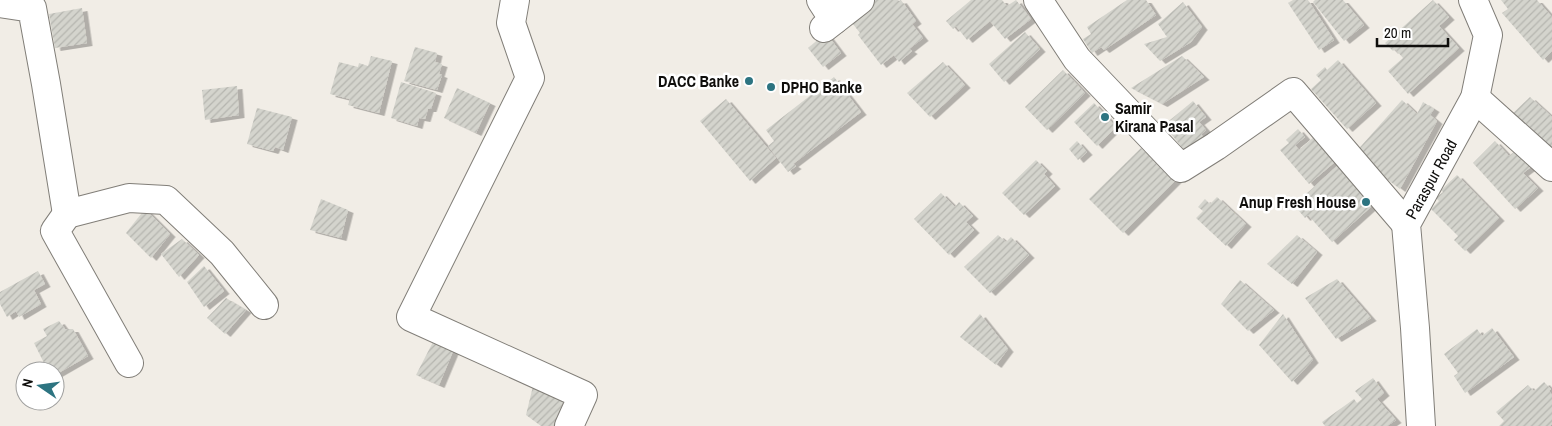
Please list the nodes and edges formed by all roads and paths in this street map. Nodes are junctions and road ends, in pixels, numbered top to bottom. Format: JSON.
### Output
{"nodes":[{"id":1,"x":515,"y":0,"type":"edge"},
{"id":2,"x":860,"y":0,"type":"edge"},
{"id":3,"x":1038,"y":0,"type":"edge"},
{"id":4,"x":1472,"y":0,"type":"edge"},
{"id":5,"x":0,"y":2,"type":"edge"},
{"id":6,"x":826,"y":16,"type":"edge"},
{"id":7,"x":1475,"y":98,"type":"junction"},
{"id":8,"x":1552,"y":167,"type":"edge"},
{"id":9,"x":67,"y":214,"type":"junction"},
{"id":10,"x":1406,"y":224,"type":"junction"},
{"id":11,"x":264,"y":305,"type":"dead end"},
{"id":12,"x":130,"y":363,"type":"dead end"},
{"id":13,"x":569,"y":426,"type":"edge"},
{"id":14,"x":1421,"y":426,"type":"edge"}],
"edges":[{"from":1,"to":13,"type":"street"},
{"from":2,"to":6,"type":"street"},
{"from":3,"to":10,"type":"street"},
{"from":4,"to":7,"type":"street","name":"Paraspur Road"},
{"from":5,"to":9,"type":"street"},
{"from":7,"to":8,"type":"street"},
{"from":7,"to":10,"type":"street","name":"Paraspur Road"},
{"from":9,"to":11,"type":"street"},
{"from":9,"to":12,"type":"street"},
{"from":10,"to":14,"type":"street","name":"Paraspur Road"}]}
